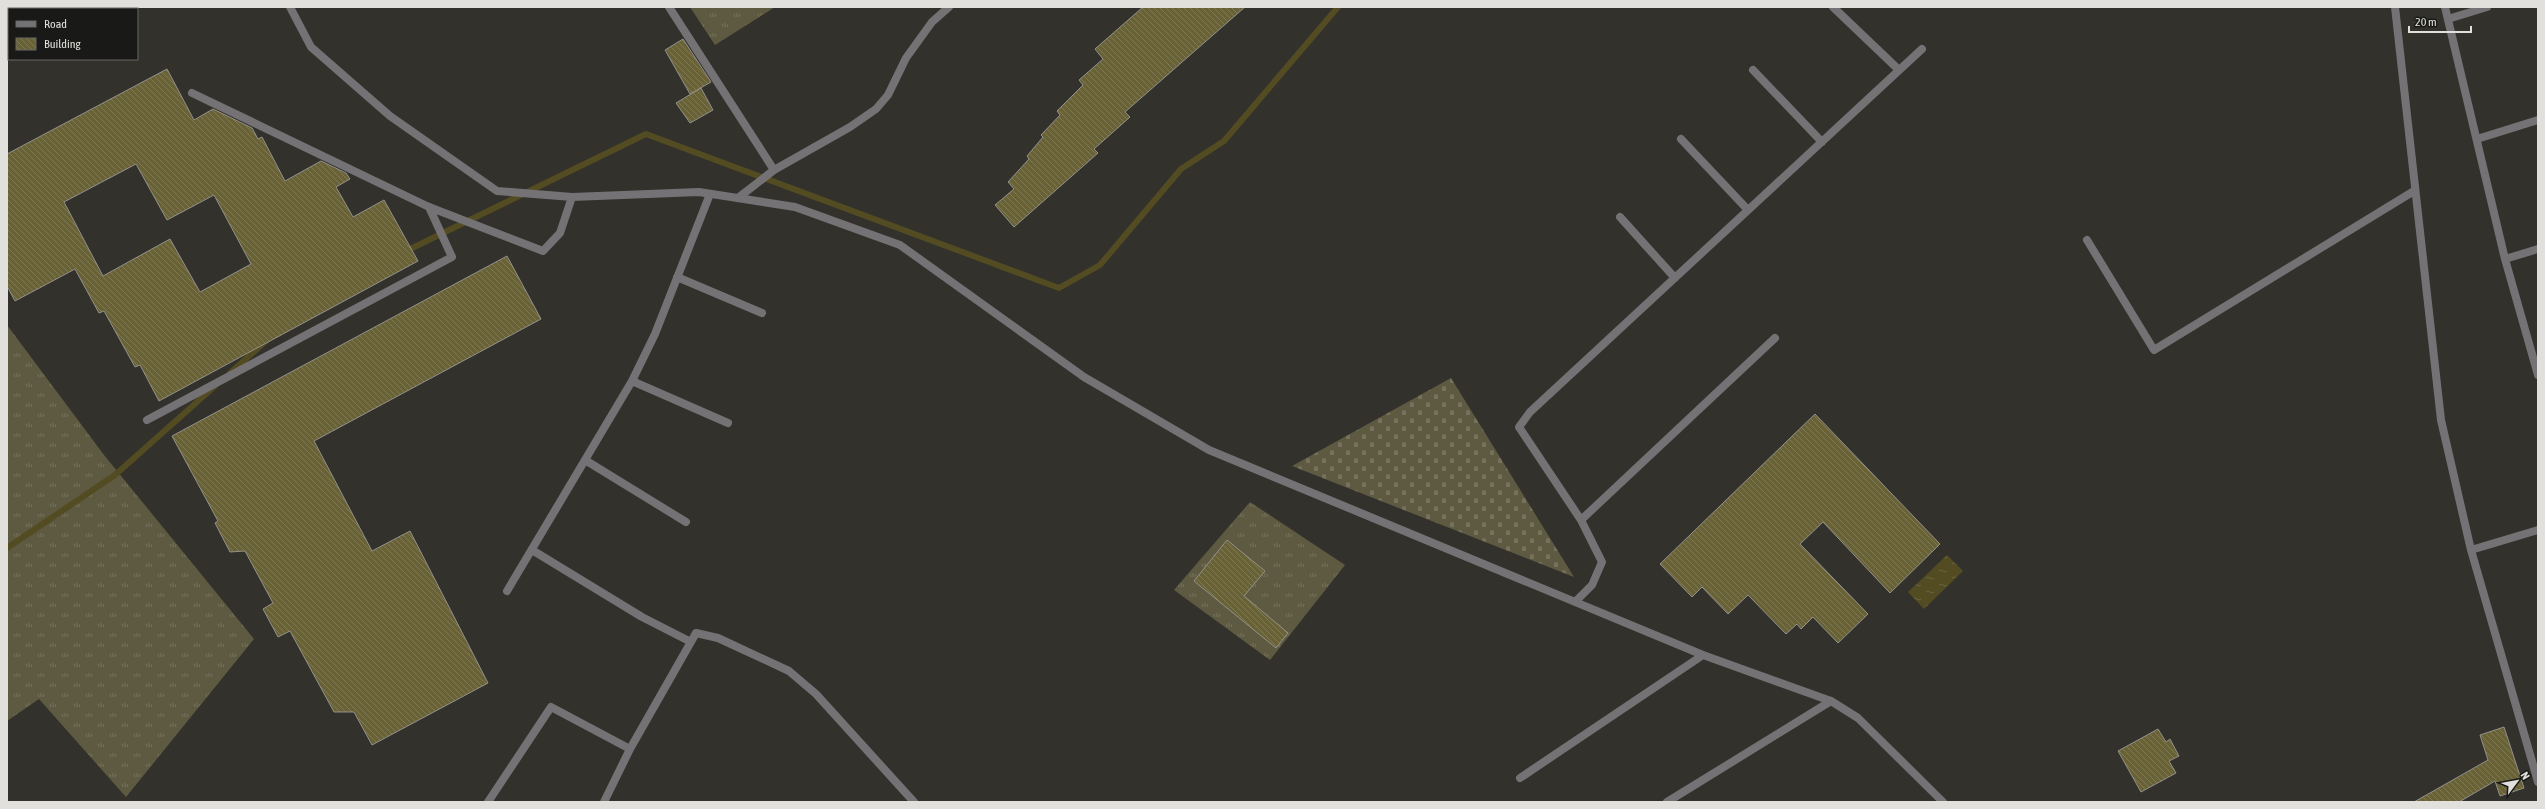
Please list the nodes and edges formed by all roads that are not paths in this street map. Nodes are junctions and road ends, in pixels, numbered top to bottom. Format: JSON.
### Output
{"nodes":[{"id":1,"x":290,"y":7,"type":"edge"},
{"id":2,"x":669,"y":7,"type":"edge"},
{"id":3,"x":949,"y":7,"type":"edge"},
{"id":4,"x":1833,"y":7,"type":"edge"},
{"id":5,"x":2395,"y":7,"type":"edge"},
{"id":6,"x":2445,"y":7,"type":"edge"},
{"id":7,"x":2487,"y":7,"type":"edge"},
{"id":8,"x":2448,"y":19,"type":"junction"},
{"id":9,"x":1922,"y":49,"type":"dead end"},
{"id":10,"x":1752,"y":70,"type":"dead end"},
{"id":11,"x":1899,"y":70,"type":"junction"},
{"id":12,"x":192,"y":94,"type":"dead end"},
{"id":13,"x":2538,"y":120,"type":"edge"},
{"id":14,"x":1681,"y":139,"type":"dead end"},
{"id":15,"x":2477,"y":139,"type":"junction"},
{"id":16,"x":1822,"y":142,"type":"junction"},
{"id":17,"x":774,"y":170,"type":"junction"},
{"id":18,"x":2414,"y":192,"type":"junction"},
{"id":19,"x":710,"y":194,"type":"junction"},
{"id":20,"x":572,"y":197,"type":"junction"},
{"id":21,"x":738,"y":198,"type":"junction"},
{"id":22,"x":429,"y":207,"type":"junction"},
{"id":23,"x":1748,"y":210,"type":"junction"},
{"id":24,"x":1620,"y":218,"type":"dead end"},
{"id":25,"x":2087,"y":240,"type":"dead end"},
{"id":26,"x":2538,"y":249,"type":"edge"},
{"id":27,"x":2505,"y":259,"type":"junction"},
{"id":28,"x":677,"y":277,"type":"junction"},
{"id":29,"x":1675,"y":278,"type":"junction"},
{"id":30,"x":762,"y":313,"type":"dead end"},
{"id":31,"x":1775,"y":338,"type":"dead end"},
{"id":32,"x":2538,"y":375,"type":"edge"},
{"id":33,"x":632,"y":380,"type":"junction"},
{"id":34,"x":147,"y":420,"type":"dead end"},
{"id":35,"x":728,"y":423,"type":"dead end"},
{"id":36,"x":585,"y":460,"type":"junction"},
{"id":37,"x":1581,"y":520,"type":"junction"},
{"id":38,"x":686,"y":522,"type":"dead end"},
{"id":39,"x":2538,"y":530,"type":"edge"},
{"id":40,"x":532,"y":550,"type":"junction"},
{"id":41,"x":2471,"y":550,"type":"junction"},
{"id":42,"x":507,"y":591,"type":"dead end"},
{"id":43,"x":1575,"y":602,"type":"junction"},
{"id":44,"x":691,"y":642,"type":"junction"},
{"id":45,"x":1702,"y":655,"type":"junction"},
{"id":46,"x":1831,"y":701,"type":"junction"},
{"id":47,"x":630,"y":749,"type":"junction"},
{"id":48,"x":1520,"y":778,"type":"dead end"},
{"id":49,"x":2538,"y":782,"type":"edge"},
{"id":50,"x":488,"y":802,"type":"edge"},
{"id":51,"x":604,"y":802,"type":"edge"},
{"id":52,"x":914,"y":802,"type":"edge"},
{"id":53,"x":1667,"y":802,"type":"edge"},
{"id":54,"x":1943,"y":802,"type":"edge"}],
"edges":[{"from":1,"to":20,"type":"street"},
{"from":2,"to":17,"type":"street"},
{"from":3,"to":17,"type":"street"},
{"from":4,"to":11,"type":"street"},
{"from":5,"to":18,"type":"street"},
{"from":6,"to":8,"type":"street"},
{"from":7,"to":8,"type":"street"},
{"from":8,"to":15,"type":"street"},
{"from":9,"to":11,"type":"street"},
{"from":10,"to":16,"type":"street"},
{"from":11,"to":16,"type":"street"},
{"from":12,"to":22,"type":"street"},
{"from":13,"to":15,"type":"street"},
{"from":14,"to":23,"type":"street"},
{"from":15,"to":27,"type":"street"},
{"from":16,"to":23,"type":"street"},
{"from":17,"to":21,"type":"street"},
{"from":18,"to":25,"type":"street"},
{"from":18,"to":41,"type":"street"},
{"from":19,"to":20,"type":"street"},
{"from":19,"to":21,"type":"street"},
{"from":19,"to":28,"type":"street"},
{"from":20,"to":22,"type":"street"},
{"from":21,"to":43,"type":"street"},
{"from":22,"to":34,"type":"street"},
{"from":23,"to":29,"type":"street"},
{"from":24,"to":29,"type":"street"},
{"from":26,"to":27,"type":"street"},
{"from":27,"to":32,"type":"street"},
{"from":28,"to":30,"type":"street"},
{"from":28,"to":33,"type":"street"},
{"from":29,"to":37,"type":"street"},
{"from":31,"to":37,"type":"street"},
{"from":33,"to":35,"type":"street"},
{"from":33,"to":36,"type":"street"},
{"from":36,"to":38,"type":"street"},
{"from":36,"to":40,"type":"street"},
{"from":37,"to":43,"type":"street"},
{"from":39,"to":41,"type":"street"},
{"from":40,"to":42,"type":"street"},
{"from":40,"to":44,"type":"street"},
{"from":41,"to":49,"type":"street"},
{"from":43,"to":45,"type":"street"},
{"from":44,"to":47,"type":"street"},
{"from":44,"to":52,"type":"street"},
{"from":45,"to":46,"type":"street"},
{"from":45,"to":48,"type":"street"},
{"from":46,"to":53,"type":"street"},
{"from":46,"to":54,"type":"street"},
{"from":47,"to":50,"type":"street"},
{"from":47,"to":51,"type":"street"}]}
